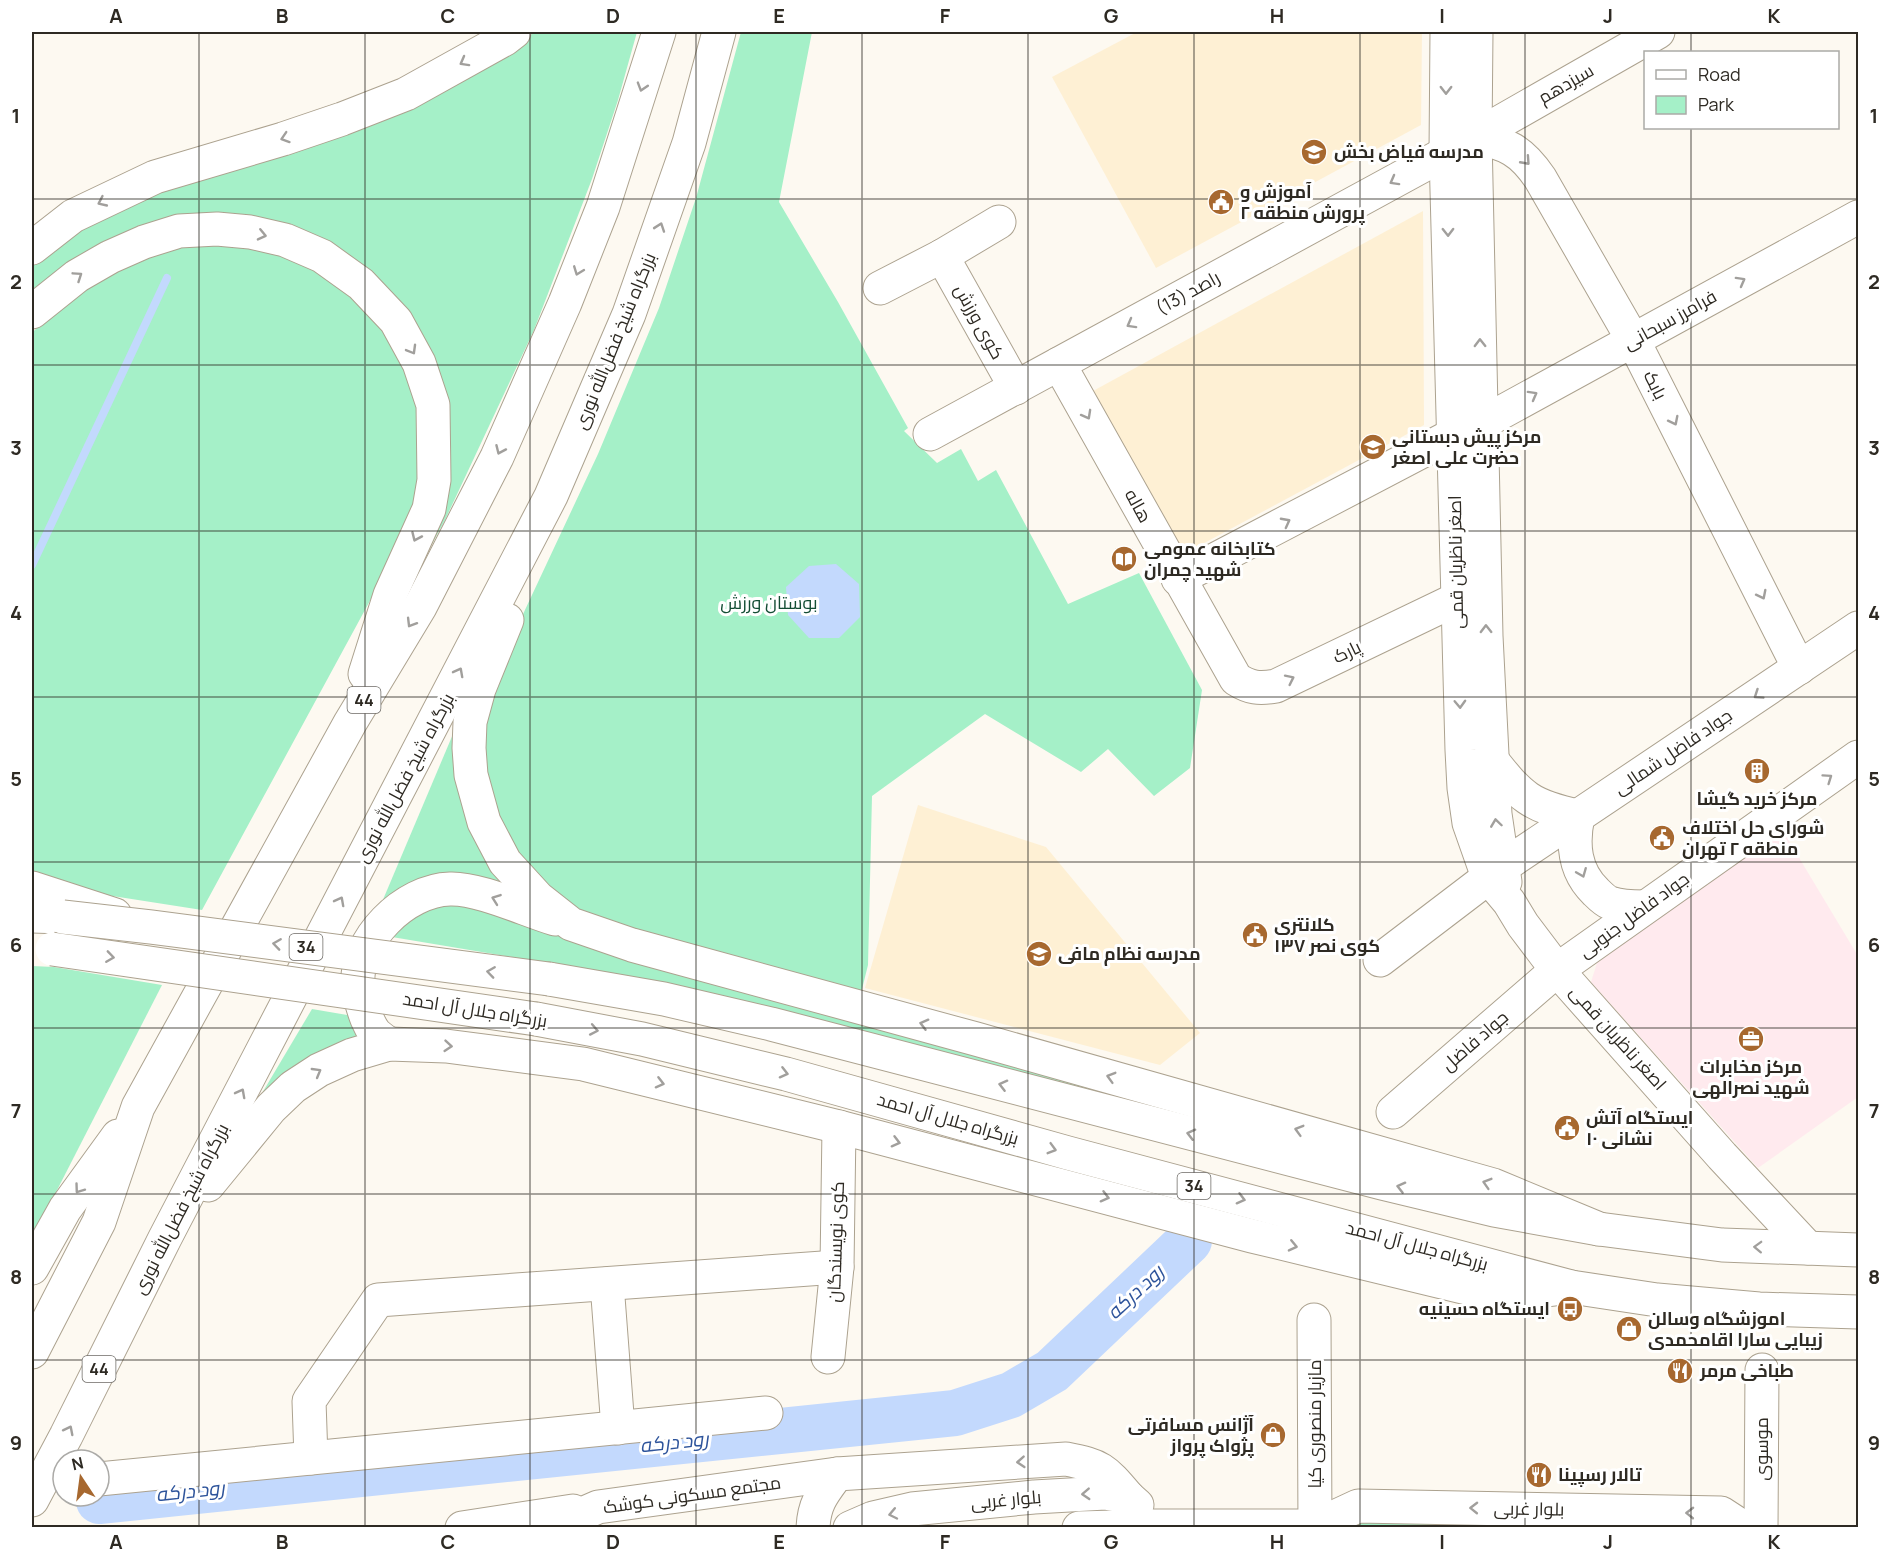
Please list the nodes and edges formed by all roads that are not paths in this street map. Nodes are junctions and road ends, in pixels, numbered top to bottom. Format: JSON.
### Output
{"nodes":[{"id":1,"x":514,"y":32,"type":"edge"},
{"id":2,"x":660,"y":32,"type":"edge"},
{"id":3,"x":719,"y":32,"type":"edge"},
{"id":4,"x":1447,"y":32,"type":"edge"},
{"id":5,"x":1476,"y":32,"type":"edge"},
{"id":6,"x":1658,"y":32,"type":"edge"},
{"id":7,"x":1475,"y":137,"type":"junction"},
{"id":8,"x":1446,"y":153,"type":"junction"},
{"id":9,"x":1858,"y":217,"type":"edge"},
{"id":10,"x":999,"y":222,"type":"dead end"},
{"id":11,"x":32,"y":248,"type":"edge"},
{"id":12,"x":942,"y":256,"type":"junction"},
{"id":13,"x":880,"y":288,"type":"dead end"},
{"id":14,"x":32,"y":312,"type":"edge"},
{"id":15,"x":1633,"y":340,"type":"junction"},
{"id":16,"x":1059,"y":364,"type":"junction"},
{"id":17,"x":1016,"y":388,"type":"junction"},
{"id":18,"x":1468,"y":429,"type":"junction"},
{"id":19,"x":930,"y":434,"type":"dead end"},
{"id":20,"x":551,"y":496,"type":"junction"},
{"id":21,"x":1178,"y":579,"type":"junction"},
{"id":22,"x":1457,"y":599,"type":"junction"},
{"id":23,"x":1858,"y":628,"type":"edge"},
{"id":24,"x":1799,"y":668,"type":"junction"},
{"id":25,"x":1236,"y":679,"type":"joint"},
{"id":26,"x":350,"y":723,"type":"junction"},
{"id":27,"x":1858,"y":757,"type":"edge"},
{"id":28,"x":1491,"y":759,"type":"junction"},
{"id":29,"x":1578,"y":816,"type":"junction"},
{"id":30,"x":1495,"y":872,"type":"junction"},
{"id":31,"x":32,"y":888,"type":"edge"},
{"id":32,"x":1644,"y":907,"type":"junction"},
{"id":33,"x":47,"y":917,"type":"edge"},
{"id":34,"x":571,"y":924,"type":"junction"},
{"id":35,"x":151,"y":927,"type":"junction"},
{"id":36,"x":38,"y":949,"type":"edge"},
{"id":37,"x":1380,"y":960,"type":"dead end"},
{"id":38,"x":1557,"y":970,"type":"junction"},
{"id":39,"x":389,"y":1044,"type":"junction"},
{"id":40,"x":138,"y":1107,"type":"junction"},
{"id":41,"x":1393,"y":1112,"type":"dead end"},
{"id":42,"x":839,"y":1127,"type":"junction"},
{"id":43,"x":1599,"y":1229,"type":"junction"},
{"id":44,"x":165,"y":1238,"type":"junction"},
{"id":45,"x":1808,"y":1248,"type":"junction"},
{"id":46,"x":1858,"y":1250,"type":"edge"},
{"id":47,"x":837,"y":1267,"type":"junction"},
{"id":48,"x":32,"y":1268,"type":"edge"},
{"id":49,"x":607,"y":1284,"type":"junction"},
{"id":50,"x":1571,"y":1287,"type":"junction"},
{"id":51,"x":1858,"y":1312,"type":"edge"},
{"id":52,"x":1314,"y":1320,"type":"dead end"},
{"id":53,"x":32,"y":1352,"type":"edge"},
{"id":54,"x":828,"y":1357,"type":"dead end"},
{"id":55,"x":1762,"y":1370,"type":"dead end"},
{"id":56,"x":766,"y":1413,"type":"dead end"},
{"id":57,"x":618,"y":1428,"type":"junction"},
{"id":58,"x":311,"y":1458,"type":"junction"},
{"id":59,"x":837,"y":1474,"type":"junction"},
{"id":60,"x":111,"y":1478,"type":"edge"},
{"id":61,"x":1128,"y":1497,"type":"junction"},
{"id":62,"x":32,"y":1500,"type":"edge"},
{"id":63,"x":598,"y":1507,"type":"junction"},
{"id":64,"x":1152,"y":1526,"type":"junction"},
{"id":65,"x":462,"y":1527,"type":"edge"},
{"id":66,"x":550,"y":1527,"type":"edge"},
{"id":67,"x":813,"y":1527,"type":"edge"},
{"id":68,"x":850,"y":1527,"type":"edge"},
{"id":69,"x":1079,"y":1527,"type":"edge"},
{"id":70,"x":1316,"y":1527,"type":"edge"},
{"id":71,"x":1744,"y":1527,"type":"edge"},
{"id":72,"x":1761,"y":1527,"type":"edge"}],
"edges":[{"from":1,"to":11,"type":"main road","one_way":true},
{"from":2,"to":26,"type":"main road","number":"44","one_way":true},
{"from":20,"to":3,"type":"main road","name":"بزرگراه شیخ فضل‌الله نوری","number":"44","one_way":true},
{"from":4,"to":8,"type":"main road","name":"اصغر ناظریان قمی","one_way":true},
{"from":5,"to":7,"type":"main road","name":"اصغر ناظریان قمی"},
{"from":6,"to":7,"type":"main road","name":"سیزدهم"},
{"from":7,"to":8,"type":"main road","name":"سیزدهم"},
{"from":7,"to":15,"type":"main road","name":"بابک","one_way":true},
{"from":18,"to":7,"type":"main road","name":"اصغر ناظریان قمی","one_way":true},
{"from":8,"to":16,"type":"main road","name":"راصد (13)","one_way":true},
{"from":8,"to":18,"type":"main road","name":"اصغر ناظریان قمی","one_way":true},
{"from":15,"to":9,"type":"main road","name":"فرامرز سبحانی","one_way":true},
{"from":10,"to":12,"type":"main road"},
{"from":12,"to":13,"type":"main road"},
{"from":12,"to":17,"type":"main road","name":"کوی ورزش"},
{"from":14,"to":26,"type":"main road","one_way":true},
{"from":18,"to":15,"type":"main road","name":"فرامرز سبحانی","one_way":true},
{"from":15,"to":24,"type":"main road","name":"بابک","one_way":true},
{"from":16,"to":17,"type":"main road","name":"راصد (13)"},
{"from":16,"to":21,"type":"main road","name":"هاله","one_way":true},
{"from":17,"to":19,"type":"main road","name":"راصد (13)"},
{"from":21,"to":18,"type":"main road","name":"فرامرز سبحانی","one_way":true},
{"from":18,"to":22,"type":"main road","name":"اصغر ناظریان قمی"},
{"from":28,"to":18,"type":"main road","name":"اصغر ناظریان قمی","one_way":true},
{"from":20,"to":34,"type":"main road"},
{"from":44,"to":20,"type":"main road","name":"بزرگراه شیخ فضل‌الله نوری","number":"44","one_way":true},
{"from":21,"to":25,"type":"main road","name":"هاله"},
{"from":25,"to":22,"type":"main road","name":"پارک","one_way":true},
{"from":22,"to":30,"type":"main road","name":"اصغر ناظریان قمی","one_way":true},
{"from":23,"to":24,"type":"main road","name":"جواد فاضل شمالی"},
{"from":24,"to":29,"type":"main road","name":"جواد فاضل شمالی","one_way":true},
{"from":26,"to":40,"type":"main road","number":"44"},
{"from":32,"to":27,"type":"main road","name":"جواد فاضل جنوبی","one_way":true},
{"from":28,"to":29,"type":"main road"},
{"from":30,"to":28,"type":"main road","name":"اصغر ناظریان قمی","one_way":true},
{"from":29,"to":30,"type":"main road","name":"جواد فاضل شمالی"},
{"from":29,"to":32,"type":"main road","one_way":true},
{"from":30,"to":37,"type":"main road"},
{"from":30,"to":38,"type":"main road","name":"اصغر ناظریان قمی"},
{"from":31,"to":35,"type":"main road","bridge":true},
{"from":32,"to":38,"type":"main road","name":"جواد فاضل جنوبی"},
{"from":33,"to":35,"type":"main road","number":"34","bridge":true},
{"from":34,"to":39,"type":"main road","one_way":true},
{"from":43,"to":34,"type":"main road","one_way":true},
{"from":43,"to":35,"type":"main road","number":"34","one_way":true,"bridge":true},
{"from":36,"to":50,"type":"main road","name":"بزرگراه جلال آل احمد","number":"34","one_way":true,"bridge":true},
{"from":38,"to":41,"type":"main road","name":"جواد فاضل"},
{"from":38,"to":45,"type":"main road","name":"اصغر ناظریان قمی"},
{"from":39,"to":42,"type":"main road","one_way":true},
{"from":44,"to":39,"type":"main road","one_way":true},
{"from":40,"to":48,"type":"main road","one_way":true},
{"from":40,"to":53,"type":"main road","number":"44"},
{"from":42,"to":47,"type":"main road","name":"کوی نویسندگان"},
{"from":42,"to":50,"type":"main road","one_way":true},
{"from":45,"to":43,"type":"main road","number":"34","one_way":true},
{"from":62,"to":44,"type":"main road","name":"بزرگراه شیخ فضل‌الله نوری","number":"44","one_way":true},
{"from":45,"to":46,"type":"main road","number":"34"},
{"from":47,"to":49,"type":"main road"},
{"from":47,"to":54,"type":"main road","name":"کوی نویسندگان"},
{"from":49,"to":57,"type":"main road"},
{"from":49,"to":58,"type":"main road"},
{"from":50,"to":51,"type":"main road","name":"بزرگراه جلال آل احمد","number":"34"},
{"from":52,"to":70,"type":"main road","name":"مازیار منصوری کیا"},
{"from":55,"to":72,"type":"main road","name":"موسوی"},
{"from":56,"to":57,"type":"main road"},
{"from":57,"to":58,"type":"main road"},
{"from":58,"to":60,"type":"main road"},
{"from":61,"to":59,"type":"main road","name":"مجتمع مسکونی کوشک","one_way":true},
{"from":59,"to":63,"type":"main road","name":"مجتمع مسکونی کوشک"},
{"from":59,"to":67,"type":"main road"},
{"from":61,"to":64,"type":"main road"},
{"from":61,"to":68,"type":"main road","name":"بلوار غربی","one_way":true},
{"from":63,"to":65,"type":"main road"},
{"from":63,"to":66,"type":"main road","name":"مجتمع مسکونی کوشک"},
{"from":64,"to":69,"type":"main road","name":"بلوار غربی"},
{"from":64,"to":70,"type":"main road","name":"بلوار غربی"},
{"from":71,"to":70,"type":"main road","name":"بلوار غربی","one_way":true}]}
